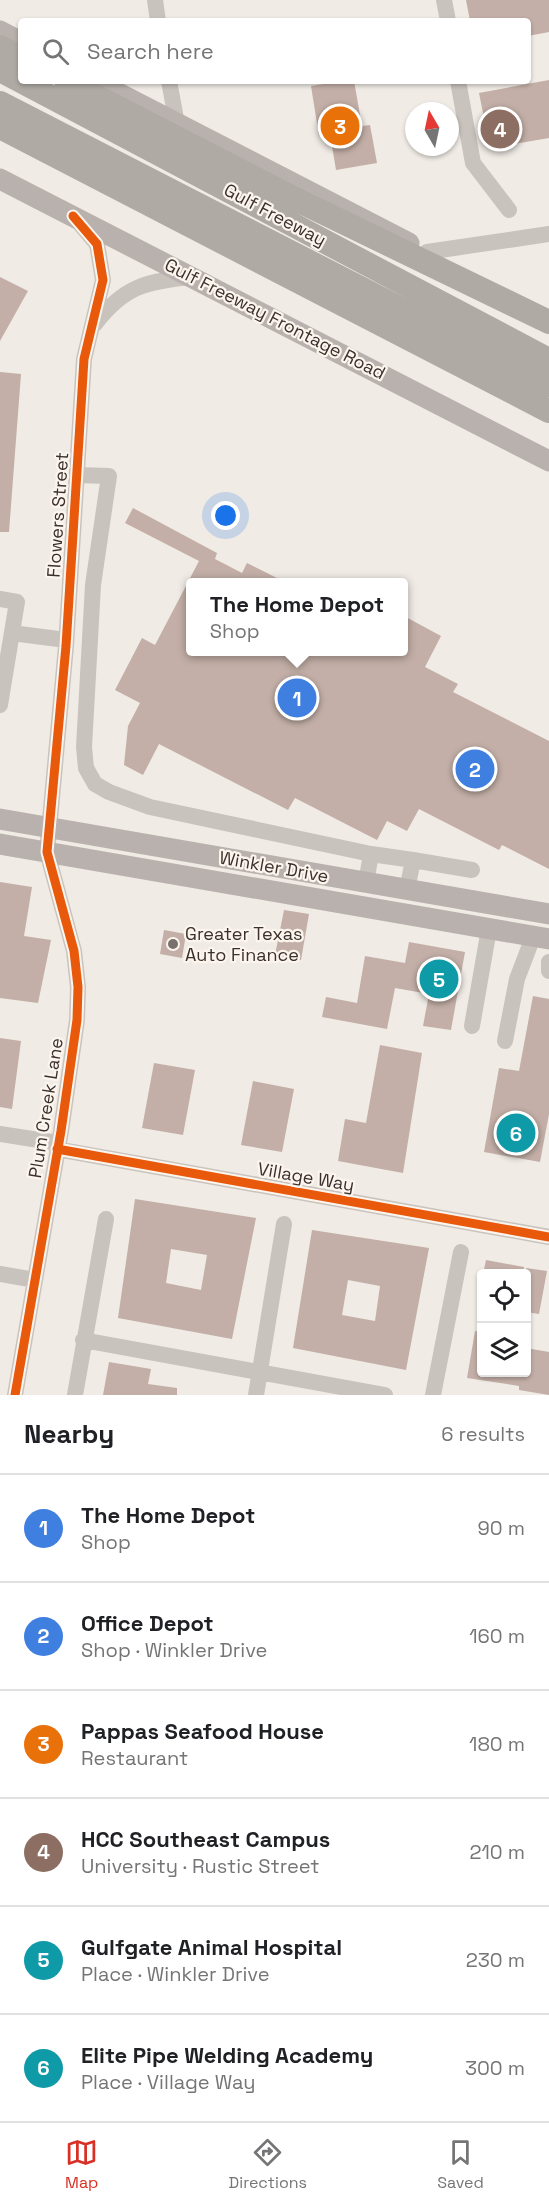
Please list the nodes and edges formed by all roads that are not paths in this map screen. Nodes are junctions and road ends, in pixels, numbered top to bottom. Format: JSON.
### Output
{"nodes":[{"id":1,"x":155,"y":0,"type":"edge"},
{"id":2,"x":444,"y":0,"type":"edge"},
{"id":3,"x":158,"y":18,"type":"edge"},
{"id":4,"x":447,"y":18,"type":"edge"},
{"id":5,"x":0,"y":31,"type":"edge"},
{"id":6,"x":18,"y":40,"type":"edge"},
{"id":7,"x":0,"y":47,"type":"edge"},
{"id":8,"x":18,"y":56,"type":"edge"},
{"id":9,"x":0,"y":70,"type":"edge"},
{"id":10,"x":18,"y":80,"type":"edge"},
{"id":11,"x":27,"y":84,"type":"edge"},
{"id":12,"x":72,"y":84,"type":"edge"},
{"id":13,"x":101,"y":84,"type":"edge"},
{"id":14,"x":170,"y":84,"type":"edge"},
{"id":15,"x":459,"y":84,"type":"edge"},
{"id":16,"x":0,"y":104,"type":"edge"},
{"id":17,"x":177,"y":124,"type":"junction"},
{"id":18,"x":0,"y":127,"type":"edge"},
{"id":19,"x":0,"y":179,"type":"edge"},
{"id":20,"x":509,"y":210,"type":"dead end"},
{"id":21,"x":73,"y":216,"type":"junction"},
{"id":22,"x":549,"y":234,"type":"edge"},
{"id":23,"x":427,"y":252,"type":"junction"},
{"id":24,"x":192,"y":278,"type":"junction"},
{"id":25,"x":549,"y":314,"type":"edge"},
{"id":26,"x":549,"y":322,"type":"edge"},
{"id":27,"x":88,"y":335,"type":"junction"},
{"id":28,"x":549,"y":360,"type":"edge"},
{"id":29,"x":549,"y":385,"type":"edge"},
{"id":30,"x":549,"y":411,"type":"edge"},
{"id":31,"x":549,"y":461,"type":"edge"},
{"id":32,"x":77,"y":475,"type":"junction"},
{"id":33,"x":0,"y":599,"type":"edge"},
{"id":34,"x":12,"y":633,"type":"junction"},
{"id":35,"x":66,"y":640,"type":"junction"},
{"id":36,"x":0,"y":705,"type":"edge"},
{"id":37,"x":56,"y":744,"type":"junction"},
{"id":38,"x":84,"y":747,"type":"junction"},
{"id":39,"x":0,"y":819,"type":"edge"},
{"id":40,"x":48,"y":828,"type":"junction"},
{"id":41,"x":0,"y":844,"type":"edge"},
{"id":42,"x":47,"y":852,"type":"junction"},
{"id":43,"x":371,"y":854,"type":"junction"},
{"id":44,"x":413,"y":860,"type":"junction"},
{"id":45,"x":472,"y":870,"type":"dead end"},
{"id":46,"x":322,"y":875,"type":"junction"},
{"id":47,"x":366,"y":883,"type":"junction"},
{"id":48,"x":407,"y":890,"type":"junction"},
{"id":49,"x":317,"y":899,"type":"junction"},
{"id":50,"x":516,"y":909,"type":"junction"},
{"id":51,"x":549,"y":914,"type":"edge"},
{"id":52,"x":489,"y":929,"type":"junction"},
{"id":53,"x":510,"y":933,"type":"junction"},
{"id":54,"x":541,"y":938,"type":"edge"},
{"id":55,"x":549,"y":962,"type":"edge"},
{"id":56,"x":549,"y":971,"type":"edge"},
{"id":57,"x":472,"y":1026,"type":"dead end"},
{"id":58,"x":505,"y":1041,"type":"dead end"},
{"id":59,"x":0,"y":1134,"type":"edge"},
{"id":60,"x":58,"y":1146,"type":"junction"},
{"id":61,"x":106,"y":1219,"type":"dead end"},
{"id":62,"x":284,"y":1224,"type":"dead end"},
{"id":63,"x":549,"y":1237,"type":"edge"},
{"id":64,"x":462,"y":1252,"type":"dead end"},
{"id":65,"x":0,"y":1274,"type":"edge"},
{"id":66,"x":34,"y":1280,"type":"junction"},
{"id":67,"x":83,"y":1340,"type":"junction"},
{"id":68,"x":260,"y":1373,"type":"junction"},
{"id":69,"x":15,"y":1395,"type":"edge"},
{"id":70,"x":75,"y":1395,"type":"edge"},
{"id":71,"x":256,"y":1395,"type":"edge"},
{"id":72,"x":386,"y":1395,"type":"edge"},
{"id":73,"x":433,"y":1395,"type":"edge"}],
"edges":[{"from":1,"to":3,"type":"street"},
{"from":2,"to":4,"type":"street"},
{"from":5,"to":6,"type":"main road"},
{"from":7,"to":8,"type":"highway"},
{"from":9,"to":10,"type":"highway","name":"Gulf Freeway"},
{"from":11,"to":28,"type":"highway","name":"Gulf Freeway"},
{"from":12,"to":26,"type":"highway"},
{"from":13,"to":17,"type":"main road"},
{"from":14,"to":17,"type":"street"},
{"from":15,"to":20,"type":"street"},
{"from":16,"to":29,"type":"highway","name":"Gulf Freeway"},
{"from":17,"to":23,"type":"main road"},
{"from":18,"to":30,"type":"highway"},
{"from":19,"to":21,"type":"main road","name":"Gulf Freeway Frontage Road"},
{"from":21,"to":24,"type":"main road","name":"Gulf Freeway Frontage Road"},
{"from":21,"to":27,"type":"street","name":"Flowers Street"},
{"from":22,"to":23,"type":"street"},
{"from":23,"to":25,"type":"main road"},
{"from":24,"to":27,"type":"street"},
{"from":24,"to":31,"type":"main road","name":"Gulf Freeway Frontage Road"},
{"from":27,"to":32,"type":"street","name":"Flowers Street"},
{"from":32,"to":35,"type":"street","name":"Flowers Street"},
{"from":32,"to":38,"type":"street"},
{"from":33,"to":34,"type":"street"},
{"from":34,"to":35,"type":"street"},
{"from":34,"to":36,"type":"street"},
{"from":35,"to":37,"type":"street","name":"Flowers Street"},
{"from":37,"to":38,"type":"street"},
{"from":37,"to":40,"type":"street","name":"Flowers Street"},
{"from":38,"to":43,"type":"street"},
{"from":39,"to":40,"type":"main road","name":"Winkler Drive"},
{"from":40,"to":42,"type":"street","name":"Plum Creek Lane"},
{"from":40,"to":46,"type":"main road","name":"Winkler Drive"},
{"from":41,"to":42,"type":"main road","name":"Winkler Drive"},
{"from":42,"to":49,"type":"main road","name":"Winkler Drive"},
{"from":42,"to":60,"type":"street","name":"Plum Creek Lane"},
{"from":43,"to":44,"type":"street"},
{"from":43,"to":47,"type":"street"},
{"from":44,"to":45,"type":"street"},
{"from":44,"to":48,"type":"street"},
{"from":46,"to":47,"type":"main road","name":"Winkler Drive"},
{"from":46,"to":49,"type":"main road"},
{"from":47,"to":48,"type":"main road","name":"Winkler Drive"},
{"from":48,"to":50,"type":"main road","name":"Winkler Drive"},
{"from":49,"to":52,"type":"main road","name":"Winkler Drive"},
{"from":50,"to":51,"type":"main road","name":"Winkler Drive"},
{"from":50,"to":53,"type":"main road"},
{"from":52,"to":53,"type":"main road","name":"Winkler Drive"},
{"from":52,"to":57,"type":"street"},
{"from":53,"to":54,"type":"main road","name":"Winkler Drive"},
{"from":54,"to":58,"type":"street"},
{"from":55,"to":56,"type":"street"},
{"from":59,"to":60,"type":"street","name":"Village Way"},
{"from":60,"to":63,"type":"street","name":"Village Way"},
{"from":60,"to":66,"type":"street","name":"Plum Creek Lane"},
{"from":61,"to":67,"type":"street"},
{"from":62,"to":68,"type":"street"},
{"from":64,"to":73,"type":"street"},
{"from":65,"to":66,"type":"street"},
{"from":66,"to":69,"type":"street","name":"Plum Creek Lane"},
{"from":67,"to":68,"type":"street"},
{"from":67,"to":70,"type":"street"},
{"from":68,"to":71,"type":"street"},
{"from":68,"to":72,"type":"street"}]}
